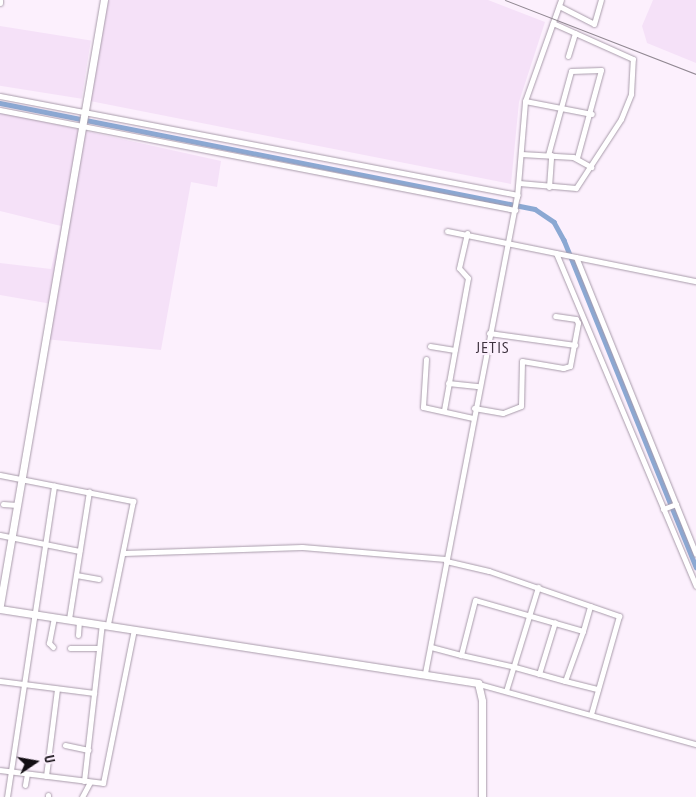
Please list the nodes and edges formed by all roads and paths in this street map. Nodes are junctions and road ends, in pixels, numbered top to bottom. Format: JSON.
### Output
{"nodes":[{"id":1,"x":104,"y":0,"type":"edge"},
{"id":2,"x":561,"y":0,"type":"edge"},
{"id":3,"x":601,"y":0,"type":"edge"},
{"id":4,"x":559,"y":6,"type":"junction"},
{"id":5,"x":553,"y":23,"type":"junction"},
{"id":6,"x":575,"y":33,"type":"junction"},
{"id":7,"x":568,"y":56,"type":"dead end"},
{"id":8,"x":0,"y":96,"type":"edge"},
{"id":9,"x":526,"y":101,"type":"junction"},
{"id":10,"x":559,"y":107,"type":"junction"},
{"id":11,"x":0,"y":110,"type":"edge"},
{"id":12,"x":84,"y":114,"type":"junction"},
{"id":13,"x":592,"y":114,"type":"junction"},
{"id":14,"x":82,"y":125,"type":"junction"},
{"id":15,"x":204,"y":137,"type":"junction"},
{"id":16,"x":202,"y":148,"type":"junction"},
{"id":17,"x":522,"y":154,"type":"junction"},
{"id":18,"x":549,"y":155,"type":"junction"},
{"id":19,"x":577,"y":158,"type":"junction"},
{"id":20,"x":591,"y":167,"type":"junction"},
{"id":21,"x":519,"y":183,"type":"junction"},
{"id":22,"x":548,"y":187,"type":"junction"},
{"id":23,"x":518,"y":196,"type":"junction"},
{"id":24,"x":515,"y":209,"type":"junction"},
{"id":25,"x":447,"y":231,"type":"dead end"},
{"id":26,"x":467,"y":233,"type":"junction"},
{"id":27,"x":508,"y":241,"type":"junction"},
{"id":28,"x":559,"y":253,"type":"junction"},
{"id":29,"x":574,"y":257,"type":"junction"},
{"id":30,"x":696,"y":281,"type":"edge"},
{"id":31,"x":582,"y":314,"type":"junction"},
{"id":32,"x":556,"y":316,"type":"dead end"},
{"id":33,"x":576,"y":319,"type":"junction"},
{"id":34,"x":489,"y":333,"type":"junction"},
{"id":35,"x":575,"y":345,"type":"junction"},
{"id":36,"x":430,"y":346,"type":"dead end"},
{"id":37,"x":455,"y":350,"type":"junction"},
{"id":38,"x":426,"y":359,"type":"dead end"},
{"id":39,"x":448,"y":383,"type":"junction"},
{"id":40,"x":479,"y":386,"type":"junction"},
{"id":41,"x":474,"y":408,"type":"junction"},
{"id":42,"x":444,"y":410,"type":"junction"},
{"id":43,"x":473,"y":418,"type":"junction"},
{"id":44,"x":0,"y":475,"type":"edge"},
{"id":45,"x":21,"y":478,"type":"junction"},
{"id":46,"x":54,"y":486,"type":"junction"},
{"id":47,"x":89,"y":492,"type":"junction"},
{"id":48,"x":3,"y":504,"type":"dead end"},
{"id":49,"x":675,"y":504,"type":"junction"},
{"id":50,"x":16,"y":506,"type":"junction"},
{"id":51,"x":664,"y":509,"type":"junction"},
{"id":52,"x":0,"y":535,"type":"edge"},
{"id":53,"x":10,"y":537,"type":"junction"},
{"id":54,"x":42,"y":544,"type":"junction"},
{"id":55,"x":79,"y":551,"type":"junction"},
{"id":56,"x":124,"y":553,"type":"junction"},
{"id":57,"x":696,"y":554,"type":"edge"},
{"id":58,"x":446,"y":560,"type":"junction"},
{"id":59,"x":76,"y":575,"type":"junction"},
{"id":60,"x":98,"y":579,"type":"dead end"},
{"id":61,"x":696,"y":586,"type":"edge"},
{"id":62,"x":538,"y":588,"type":"junction"},
{"id":63,"x":0,"y":605,"type":"edge"},
{"id":64,"x":590,"y":606,"type":"junction"},
{"id":65,"x":0,"y":609,"type":"edge"},
{"id":66,"x":35,"y":614,"type":"junction"},
{"id":67,"x":528,"y":616,"type":"junction"},
{"id":68,"x":54,"y":617,"type":"junction"},
{"id":69,"x":69,"y":619,"type":"junction"},
{"id":70,"x":79,"y":621,"type":"junction"},
{"id":71,"x":556,"y":622,"type":"junction"},
{"id":72,"x":105,"y":624,"type":"junction"},
{"id":73,"x":134,"y":629,"type":"junction"},
{"id":74,"x":583,"y":631,"type":"junction"},
{"id":75,"x":78,"y":635,"type":"dead end"},
{"id":76,"x":53,"y":647,"type":"dead end"},
{"id":77,"x":430,"y":647,"type":"junction"},
{"id":78,"x":70,"y":648,"type":"dead end"},
{"id":79,"x":99,"y":648,"type":"junction"},
{"id":80,"x":461,"y":655,"type":"junction"},
{"id":81,"x":511,"y":666,"type":"junction"},
{"id":82,"x":425,"y":673,"type":"junction"},
{"id":83,"x":539,"y":674,"type":"junction"},
{"id":84,"x":0,"y":681,"type":"edge"},
{"id":85,"x":566,"y":681,"type":"junction"},
{"id":86,"x":479,"y":684,"type":"junction"},
{"id":87,"x":23,"y":685,"type":"junction"},
{"id":88,"x":598,"y":688,"type":"junction"},
{"id":89,"x":57,"y":690,"type":"junction"},
{"id":90,"x":506,"y":691,"type":"junction"},
{"id":91,"x":94,"y":693,"type":"junction"},
{"id":92,"x":591,"y":714,"type":"junction"},
{"id":93,"x":696,"y":744,"type":"edge"},
{"id":94,"x":65,"y":745,"type":"dead end"},
{"id":95,"x":88,"y":750,"type":"junction"},
{"id":96,"x":0,"y":770,"type":"edge"},
{"id":97,"x":10,"y":771,"type":"junction"},
{"id":98,"x":27,"y":774,"type":"junction"},
{"id":99,"x":46,"y":776,"type":"junction"},
{"id":100,"x":87,"y":782,"type":"junction"},
{"id":101,"x":25,"y":785,"type":"dead end"},
{"id":102,"x":7,"y":797,"type":"edge"},
{"id":103,"x":82,"y":797,"type":"edge"},
{"id":104,"x":482,"y":797,"type":"edge"}],
"edges":[{"from":1,"to":12,"type":"main road"},
{"from":2,"to":4,"type":"street"},
{"from":3,"to":4,"type":"street"},
{"from":4,"to":5,"type":"street"},
{"from":5,"to":6,"type":"street"},
{"from":5,"to":9,"type":"street"},
{"from":6,"to":7,"type":"street"},
{"from":6,"to":20,"type":"street"},
{"from":8,"to":12,"type":"street"},
{"from":9,"to":10,"type":"street"},
{"from":9,"to":17,"type":"street"},
{"from":10,"to":13,"type":"street"},
{"from":10,"to":13,"type":"street"},
{"from":10,"to":18,"type":"street"},
{"from":11,"to":14,"type":"street"},
{"from":12,"to":14,"type":"main road"},
{"from":12,"to":15,"type":"street"},
{"from":13,"to":19,"type":"street"},
{"from":14,"to":16,"type":"street"},
{"from":14,"to":45,"type":"main road"},
{"from":15,"to":16,"type":"street"},
{"from":15,"to":23,"type":"street"},
{"from":16,"to":24,"type":"street"},
{"from":17,"to":18,"type":"street"},
{"from":17,"to":21,"type":"street"},
{"from":18,"to":19,"type":"street"},
{"from":18,"to":22,"type":"street"},
{"from":19,"to":20,"type":"street"},
{"from":20,"to":22,"type":"street"},
{"from":21,"to":22,"type":"street"},
{"from":21,"to":23,"type":"street"},
{"from":23,"to":24,"type":"street"},
{"from":24,"to":27,"type":"street"},
{"from":25,"to":26,"type":"street"},
{"from":26,"to":27,"type":"street"},
{"from":26,"to":37,"type":"street"},
{"from":27,"to":28,"type":"street"},
{"from":27,"to":34,"type":"street"},
{"from":28,"to":29,"type":"street"},
{"from":28,"to":31,"type":"street"},
{"from":29,"to":30,"type":"street"},
{"from":29,"to":49,"type":"street"},
{"from":31,"to":33,"type":"street"},
{"from":31,"to":51,"type":"street"},
{"from":32,"to":33,"type":"street"},
{"from":33,"to":35,"type":"street"},
{"from":34,"to":35,"type":"street"},
{"from":34,"to":40,"type":"street"},
{"from":35,"to":41,"type":"street"},
{"from":36,"to":37,"type":"street"},
{"from":37,"to":39,"type":"street"},
{"from":38,"to":42,"type":"street"},
{"from":39,"to":40,"type":"street"},
{"from":39,"to":42,"type":"street"},
{"from":40,"to":41,"type":"street"},
{"from":41,"to":43,"type":"street"},
{"from":42,"to":43,"type":"street"},
{"from":43,"to":58,"type":"street"},
{"from":44,"to":45,"type":"street"},
{"from":45,"to":46,"type":"street"},
{"from":45,"to":50,"type":"main road"},
{"from":46,"to":47,"type":"street"},
{"from":46,"to":54,"type":"street"},
{"from":47,"to":55,"type":"street"},
{"from":47,"to":56,"type":"street"},
{"from":48,"to":50,"type":"street"},
{"from":49,"to":51,"type":"street"},
{"from":49,"to":57,"type":"street"},
{"from":50,"to":53,"type":"main road"},
{"from":51,"to":61,"type":"street"},
{"from":52,"to":53,"type":"street"},
{"from":53,"to":54,"type":"street"},
{"from":53,"to":63,"type":"main road"},
{"from":54,"to":55,"type":"street"},
{"from":54,"to":66,"type":"street"},
{"from":55,"to":59,"type":"street"},
{"from":56,"to":58,"type":"street"},
{"from":56,"to":72,"type":"street"},
{"from":58,"to":62,"type":"street"},
{"from":58,"to":77,"type":"street"},
{"from":59,"to":60,"type":"street"},
{"from":59,"to":69,"type":"street"},
{"from":62,"to":64,"type":"street"},
{"from":62,"to":67,"type":"street"},
{"from":64,"to":74,"type":"street"},
{"from":64,"to":88,"type":"street"},
{"from":65,"to":66,"type":"main road"},
{"from":66,"to":68,"type":"main road"},
{"from":66,"to":87,"type":"street"},
{"from":67,"to":71,"type":"street"},
{"from":67,"to":80,"type":"street"},
{"from":67,"to":81,"type":"street"},
{"from":68,"to":69,"type":"main road"},
{"from":68,"to":76,"type":"street"},
{"from":69,"to":70,"type":"main road"},
{"from":70,"to":72,"type":"main road"},
{"from":70,"to":75,"type":"street"},
{"from":71,"to":74,"type":"street"},
{"from":71,"to":83,"type":"street"},
{"from":72,"to":73,"type":"main road"},
{"from":72,"to":79,"type":"street"},
{"from":73,"to":82,"type":"main road"},
{"from":73,"to":100,"type":"street"},
{"from":74,"to":85,"type":"street"},
{"from":77,"to":80,"type":"street"},
{"from":77,"to":82,"type":"street"},
{"from":78,"to":79,"type":"street"},
{"from":79,"to":91,"type":"street"},
{"from":80,"to":81,"type":"street"},
{"from":81,"to":83,"type":"street"},
{"from":81,"to":90,"type":"street"},
{"from":82,"to":86,"type":"main road"},
{"from":83,"to":85,"type":"street"},
{"from":84,"to":87,"type":"street"},
{"from":85,"to":88,"type":"street"},
{"from":86,"to":90,"type":"street"},
{"from":86,"to":104,"type":"main road"},
{"from":87,"to":89,"type":"street"},
{"from":87,"to":97,"type":"street"},
{"from":88,"to":92,"type":"street"},
{"from":89,"to":91,"type":"street"},
{"from":89,"to":99,"type":"street"},
{"from":90,"to":92,"type":"street"},
{"from":91,"to":95,"type":"street"},
{"from":92,"to":93,"type":"street"},
{"from":94,"to":95,"type":"street"},
{"from":95,"to":100,"type":"street"},
{"from":96,"to":97,"type":"street"},
{"from":97,"to":98,"type":"street"},
{"from":97,"to":102,"type":"street"},
{"from":98,"to":99,"type":"street"},
{"from":98,"to":101,"type":"street"},
{"from":99,"to":100,"type":"street"},
{"from":100,"to":103,"type":"street"}]}
